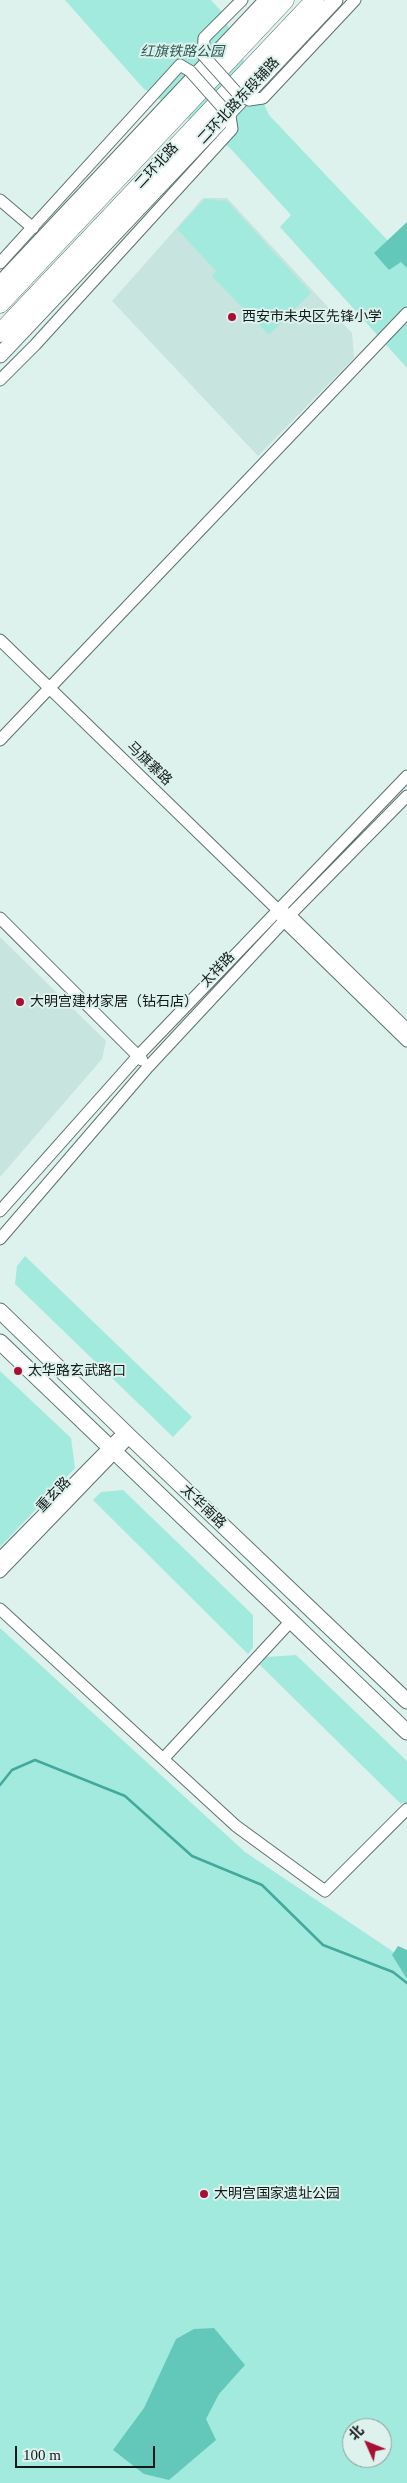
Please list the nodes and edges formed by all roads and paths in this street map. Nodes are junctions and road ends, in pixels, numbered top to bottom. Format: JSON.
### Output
{"nodes":[{"id":1,"x":242,"y":0,"type":"edge"},
{"id":2,"x":267,"y":0,"type":"edge"},
{"id":3,"x":285,"y":0,"type":"edge"},
{"id":4,"x":315,"y":0,"type":"edge"},
{"id":5,"x":335,"y":0,"type":"edge"},
{"id":6,"x":355,"y":0,"type":"edge"},
{"id":7,"x":0,"y":200,"type":"edge"},
{"id":8,"x":33,"y":228,"type":"junction"},
{"id":9,"x":0,"y":262,"type":"edge"},
{"id":10,"x":0,"y":284,"type":"edge"},
{"id":11,"x":0,"y":304,"type":"edge"},
{"id":12,"x":407,"y":313,"type":"edge"},
{"id":13,"x":0,"y":333,"type":"edge"},
{"id":14,"x":0,"y":355,"type":"edge"},
{"id":15,"x":0,"y":380,"type":"edge"},
{"id":16,"x":0,"y":640,"type":"edge"},
{"id":17,"x":50,"y":688,"type":"junction"},
{"id":18,"x":0,"y":740,"type":"edge"},
{"id":19,"x":407,"y":776,"type":"edge"},
{"id":20,"x":407,"y":796,"type":"edge"},
{"id":21,"x":278,"y":910,"type":"junction"},
{"id":22,"x":0,"y":918,"type":"edge"},
{"id":23,"x":287,"y":919,"type":"junction"},
{"id":24,"x":407,"y":1029,"type":"edge"},
{"id":25,"x":407,"y":1041,"type":"edge"},
{"id":26,"x":138,"y":1056,"type":"junction"},
{"id":27,"x":148,"y":1067,"type":"junction"},
{"id":28,"x":0,"y":1211,"type":"edge"},
{"id":29,"x":0,"y":1239,"type":"edge"},
{"id":30,"x":0,"y":1311,"type":"edge"},
{"id":31,"x":0,"y":1342,"type":"edge"},
{"id":32,"x":127,"y":1435,"type":"junction"},
{"id":33,"x":112,"y":1451,"type":"junction"},
{"id":34,"x":0,"y":1558,"type":"edge"},
{"id":35,"x":0,"y":1572,"type":"edge"},
{"id":36,"x":0,"y":1610,"type":"edge"},
{"id":37,"x":291,"y":1621,"type":"junction"},
{"id":38,"x":407,"y":1701,"type":"edge"},
{"id":39,"x":407,"y":1732,"type":"edge"},
{"id":40,"x":163,"y":1759,"type":"junction"},
{"id":41,"x":407,"y":1809,"type":"edge"}],
"edges":[{"from":1,"to":6,"type":"street","bridge":true},
{"from":2,"to":10,"type":"main road"},
{"from":3,"to":11,"type":"highway","name":"二环北路"},
{"from":4,"to":13,"type":"highway","name":"二环北路"},
{"from":5,"to":14,"type":"main road","name":"二环北路东段辅路"},
{"from":7,"to":8,"type":"street"},
{"from":8,"to":9,"type":"street"},
{"from":8,"to":15,"type":"street","bridge":true},
{"from":12,"to":17,"type":"street"},
{"from":16,"to":17,"type":"street","name":"马旗寨路"},
{"from":17,"to":18,"type":"street"},
{"from":17,"to":21,"type":"street","name":"马旗寨路"},
{"from":19,"to":21,"type":"street","name":"太祥路"},
{"from":20,"to":23,"type":"street","name":"太祥路"},
{"from":21,"to":23,"type":"street","name":"马旗寨路"},
{"from":21,"to":26,"type":"street","name":"太祥路"},
{"from":22,"to":26,"type":"street"},
{"from":23,"to":24,"type":"street","name":"马旗寨路"},
{"from":23,"to":25,"type":"street","name":"马旗寨路"},
{"from":23,"to":27,"type":"street","name":"太祥路"},
{"from":26,"to":27,"type":"street"},
{"from":26,"to":28,"type":"street","name":"太祥路"},
{"from":27,"to":29,"type":"street","name":"太祥路"},
{"from":30,"to":32,"type":"main road","name":"太华南路"},
{"from":31,"to":33,"type":"main road","name":"太华南路"},
{"from":32,"to":33,"type":"street","name":"重玄路"},
{"from":32,"to":38,"type":"main road","name":"太华南路"},
{"from":33,"to":34,"type":"street","name":"重玄路"},
{"from":33,"to":35,"type":"street","name":"重玄路"},
{"from":33,"to":37,"type":"main road","name":"太华南路"},
{"from":36,"to":40,"type":"street"},
{"from":37,"to":39,"type":"main road","name":"太华南路"},
{"from":37,"to":40,"type":"street"},
{"from":40,"to":41,"type":"street"}]}
